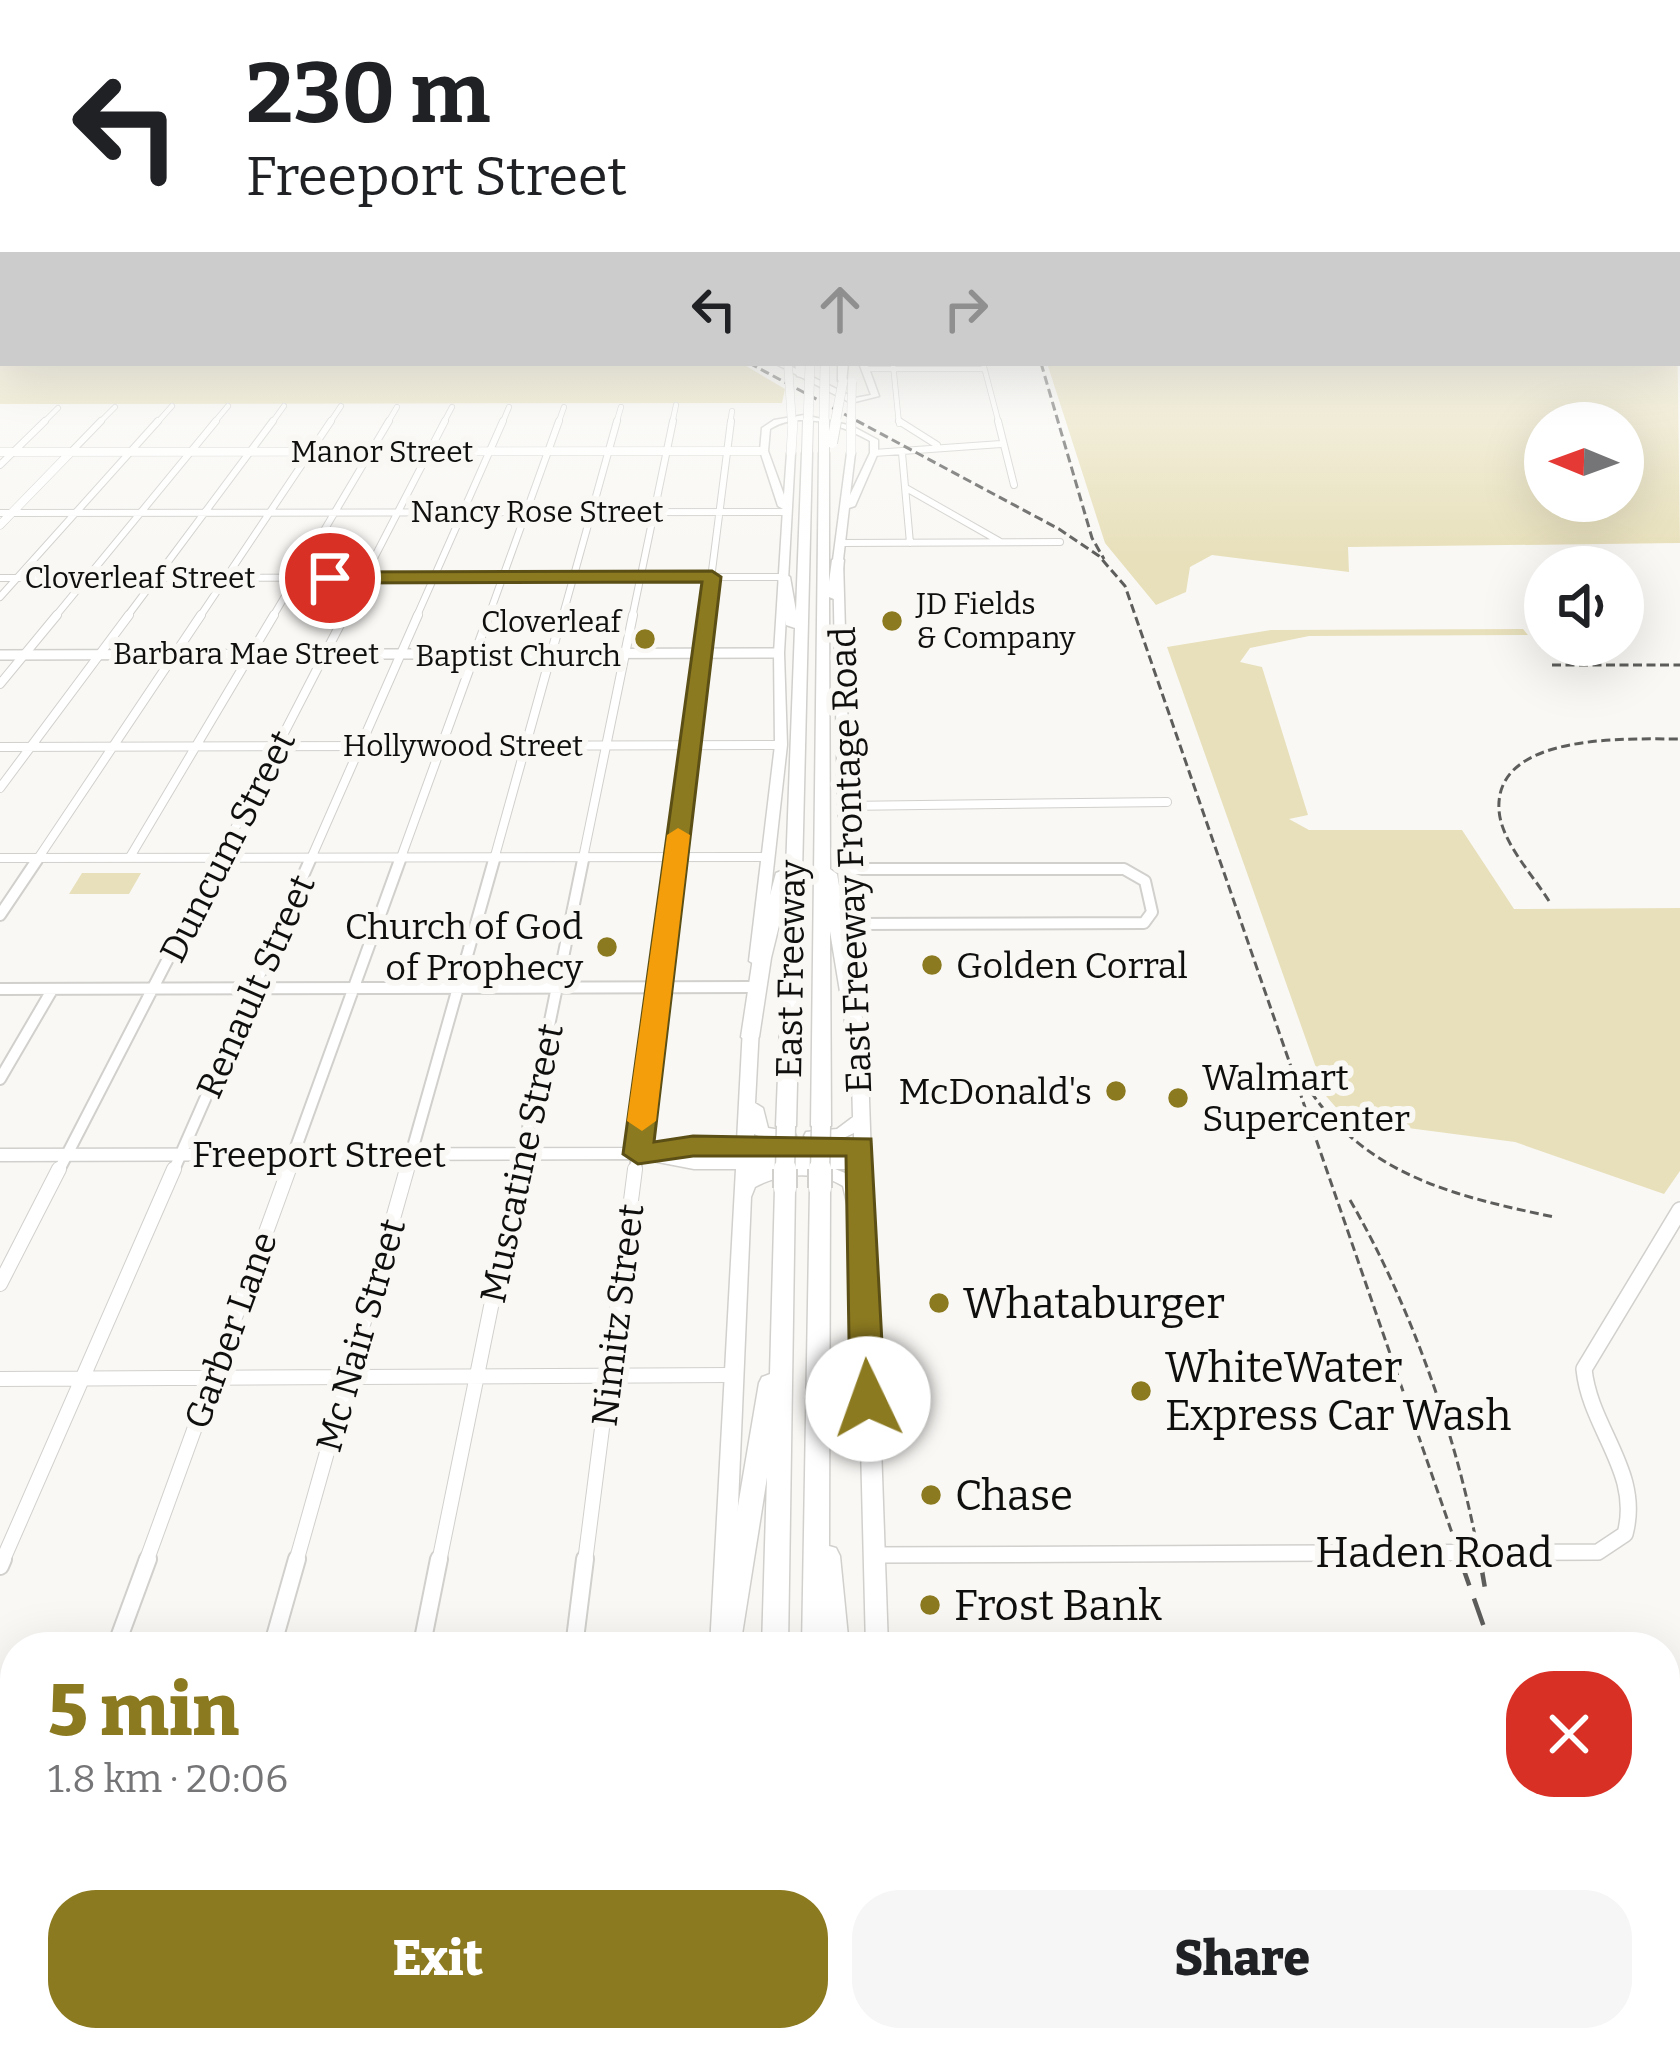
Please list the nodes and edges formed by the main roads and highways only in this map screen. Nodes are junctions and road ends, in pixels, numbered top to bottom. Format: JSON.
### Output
{"nodes":[{"id":1,"x":784,"y":366,"type":"edge"},
{"id":2,"x":800,"y":366,"type":"edge"},
{"id":3,"x":800,"y":366,"type":"edge"},
{"id":4,"x":825,"y":366,"type":"edge"},
{"id":5,"x":861,"y":366,"type":"edge"},
{"id":6,"x":845,"y":370,"type":"edge"},
{"id":7,"x":827,"y":453,"type":"junction"},
{"id":8,"x":785,"y":512,"type":"junction"},
{"id":9,"x":842,"y":526,"type":"junction"},
{"id":10,"x":838,"y":560,"type":"junction"},
{"id":11,"x":784,"y":577,"type":"junction"},
{"id":12,"x":823,"y":653,"type":"junction"},
{"id":13,"x":799,"y":656,"type":"junction"},
{"id":14,"x":794,"y":827,"type":"junction"},
{"id":15,"x":822,"y":839,"type":"junction"},
{"id":16,"x":751,"y":1037,"type":"junction"},
{"id":17,"x":859,"y":1052,"type":"junction"},
{"id":18,"x":748,"y":1084,"type":"junction"},
{"id":19,"x":860,"y":1120,"type":"junction"},
{"id":20,"x":861,"y":1154,"type":"junction"},
{"id":21,"x":0,"y":1155,"type":"edge"},
{"id":22,"x":744,"y":1155,"type":"junction"},
{"id":23,"x":741,"y":1208,"type":"junction"},
{"id":24,"x":862,"y":1225,"type":"junction"},
{"id":25,"x":782,"y":1295,"type":"junction"},
{"id":26,"x":818,"y":1468,"type":"junction"},
{"id":27,"x":724,"y":1632,"type":"edge"},
{"id":28,"x":726,"y":1632,"type":"edge"},
{"id":29,"x":775,"y":1632,"type":"edge"},
{"id":30,"x":814,"y":1632,"type":"edge"},
{"id":31,"x":834,"y":1632,"type":"edge"},
{"id":32,"x":877,"y":1632,"type":"edge"}],
"edges":[{"from":1,"to":5,"type":"main road"},
{"from":2,"to":13,"type":"highway","name":"East Freeway","bridge":true},
{"from":3,"to":8,"type":"main road","name":"East Freeway Frontage Road","bridge":true},
{"from":4,"to":7,"type":"highway","name":"East Freeway","bridge":true},
{"from":6,"to":7,"type":"highway","bridge":true},
{"from":6,"to":9,"type":"main road","name":"East Freeway Frontage Road","bridge":true},
{"from":7,"to":12,"type":"highway","name":"East Freeway"},
{"from":8,"to":9,"type":"main road"},
{"from":8,"to":11,"type":"main road","name":"East Freeway Frontage Road"},
{"from":9,"to":10,"type":"main road","name":"East Freeway Frontage Road"},
{"from":10,"to":12,"type":"highway"},
{"from":10,"to":17,"type":"main road","name":"East Freeway Frontage Road"},
{"from":11,"to":13,"type":"highway"},
{"from":11,"to":16,"type":"main road","name":"East Freeway Frontage Road"},
{"from":12,"to":15,"type":"highway","name":"East Freeway"},
{"from":13,"to":14,"type":"highway","name":"East Freeway"},
{"from":14,"to":16,"type":"highway"},
{"from":14,"to":25,"type":"highway","name":"East Freeway","bridge":true},
{"from":15,"to":17,"type":"highway"},
{"from":15,"to":26,"type":"highway","name":"East Freeway","bridge":true},
{"from":16,"to":18,"type":"main road","name":"East Freeway Frontage Road"},
{"from":17,"to":19,"type":"main road","name":"East Freeway Frontage Road"},
{"from":18,"to":19,"type":"main road"},
{"from":18,"to":22,"type":"main road","name":"East Freeway Frontage Road"},
{"from":19,"to":20,"type":"main road","name":"East Freeway Frontage Road"},
{"from":20,"to":22,"type":"main road","name":"Freeport Street"},
{"from":20,"to":24,"type":"main road","name":"East Freeway Frontage Road"},
{"from":21,"to":22,"type":"main road","name":"Freeport Street"},
{"from":22,"to":23,"type":"main road","name":"East Freeway Frontage Road"},
{"from":23,"to":24,"type":"main road"},
{"from":23,"to":27,"type":"main road","name":"East Freeway Frontage Road"},
{"from":24,"to":32,"type":"main road","name":"East Freeway Frontage Road"},
{"from":25,"to":28,"type":"highway"},
{"from":25,"to":29,"type":"highway","name":"East Freeway"},
{"from":26,"to":30,"type":"highway","name":"East Freeway"},
{"from":26,"to":31,"type":"highway"}]}
